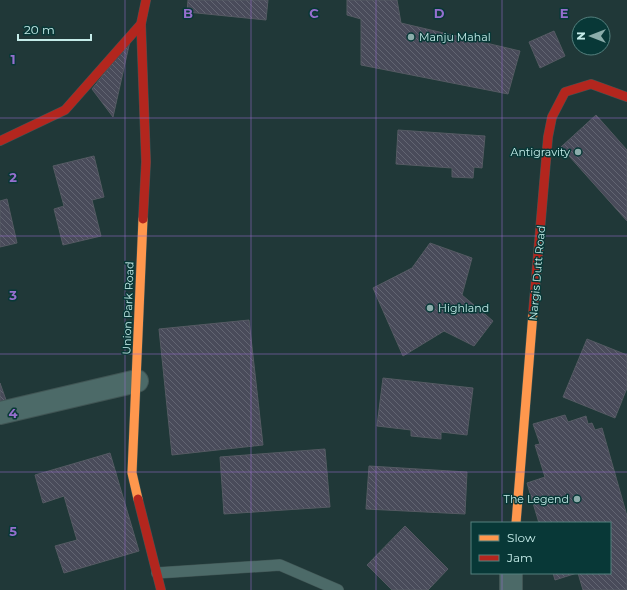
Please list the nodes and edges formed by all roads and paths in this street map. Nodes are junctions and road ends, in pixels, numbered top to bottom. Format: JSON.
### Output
{"nodes":[{"id":1,"x":146,"y":0,"type":"edge"},
{"id":2,"x":141,"y":24,"type":"junction"},
{"id":3,"x":627,"y":97,"type":"edge"},
{"id":4,"x":0,"y":141,"type":"edge"},
{"id":5,"x":137,"y":381,"type":"junction"},
{"id":6,"x":0,"y":413,"type":"edge"},
{"id":7,"x":516,"y":522,"type":"edge"},
{"id":8,"x":157,"y":573,"type":"junction"},
{"id":9,"x":511,"y":574,"type":"edge"},
{"id":10,"x":161,"y":590,"type":"edge"},
{"id":11,"x":338,"y":590,"type":"edge"},
{"id":12,"x":511,"y":590,"type":"edge"}],
"edges":[{"from":1,"to":2,"type":"street","name":"Union Park Road"},
{"from":2,"to":4,"type":"street"},
{"from":2,"to":5,"type":"street","name":"Union Park Road"},
{"from":3,"to":7,"type":"street","name":"Nargis Dutt Road"},
{"from":5,"to":6,"type":"street"},
{"from":5,"to":8,"type":"street","name":"Union Park Road"},
{"from":8,"to":10,"type":"street","name":"Union Park Road"},
{"from":8,"to":11,"type":"lane"},
{"from":9,"to":12,"type":"street"}]}
